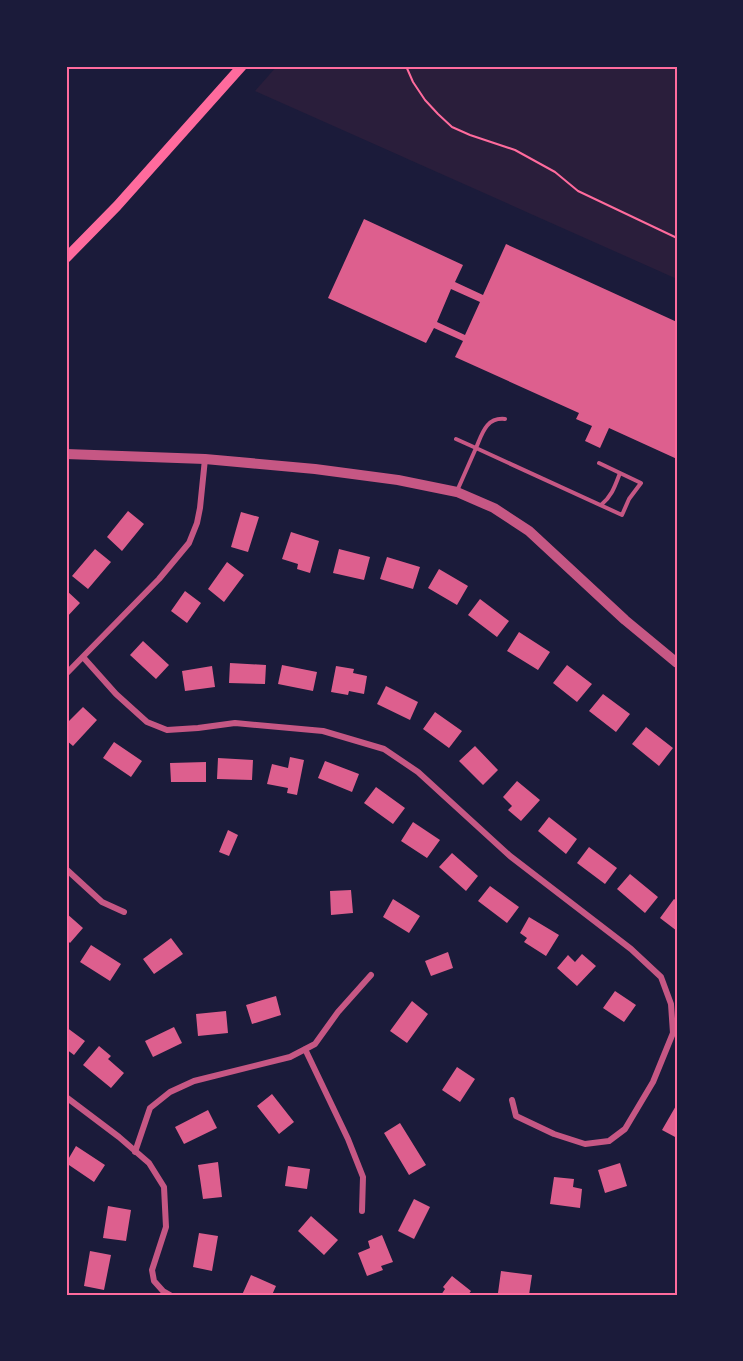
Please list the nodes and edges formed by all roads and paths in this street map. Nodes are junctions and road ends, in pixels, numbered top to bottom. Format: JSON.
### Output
{"nodes":[{"id":1,"x":242,"y":66,"type":"edge"},
{"id":2,"x":406,"y":66,"type":"edge"},
{"id":3,"x":677,"y":238,"type":"edge"},
{"id":4,"x":66,"y":258,"type":"edge"},
{"id":5,"x":505,"y":419,"type":"dead end"},
{"id":6,"x":456,"y":439,"type":"dead end"},
{"id":7,"x":476,"y":448,"type":"junction"},
{"id":8,"x":66,"y":454,"type":"edge"},
{"id":9,"x":205,"y":459,"type":"junction"},
{"id":10,"x":599,"y":463,"type":"dead end"},
{"id":11,"x":620,"y":473,"type":"junction"},
{"id":12,"x":457,"y":492,"type":"junction"},
{"id":13,"x":601,"y":505,"type":"junction"},
{"id":14,"x":83,"y":657,"type":"junction"},
{"id":15,"x":677,"y":663,"type":"edge"},
{"id":16,"x":66,"y":674,"type":"edge"},
{"id":17,"x":66,"y":869,"type":"edge"},
{"id":18,"x":124,"y":912,"type":"dead end"},
{"id":19,"x":371,"y":975,"type":"dead end"},
{"id":20,"x":305,"y":1049,"type":"junction"},
{"id":21,"x":66,"y":1097,"type":"edge"},
{"id":22,"x":512,"y":1100,"type":"dead end"},
{"id":23,"x":135,"y":1152,"type":"junction"},
{"id":24,"x":362,"y":1211,"type":"dead end"},
{"id":25,"x":170,"y":1295,"type":"edge"}],
"edges":[{"from":1,"to":4,"type":"main road"},
{"from":2,"to":3,"type":"path"},
{"from":5,"to":7,"type":"lane"},
{"from":6,"to":7,"type":"lane"},
{"from":7,"to":12,"type":"lane"},
{"from":7,"to":13,"type":"lane"},
{"from":8,"to":9,"type":"street"},
{"from":9,"to":12,"type":"street"},
{"from":9,"to":14,"type":"street"},
{"from":10,"to":11,"type":"lane"},
{"from":11,"to":13,"type":"lane"},
{"from":11,"to":13,"type":"lane"},
{"from":12,"to":15,"type":"street"},
{"from":14,"to":16,"type":"street"},
{"from":14,"to":22,"type":"street"},
{"from":17,"to":18,"type":"street"},
{"from":19,"to":20,"type":"street"},
{"from":20,"to":23,"type":"street"},
{"from":20,"to":24,"type":"street"},
{"from":21,"to":23,"type":"street"},
{"from":23,"to":25,"type":"street"}]}
